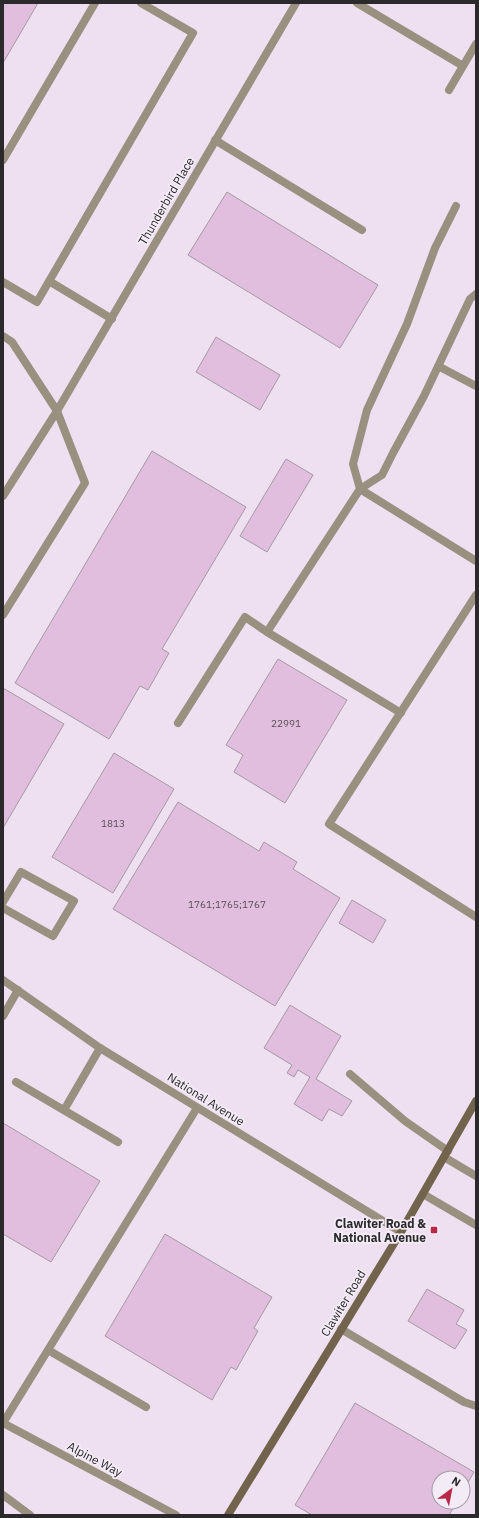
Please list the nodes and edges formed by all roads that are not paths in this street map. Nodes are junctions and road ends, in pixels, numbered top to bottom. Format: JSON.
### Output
{"nodes":[{"id":1,"x":95,"y":3,"type":"edge"},
{"id":2,"x":141,"y":3,"type":"edge"},
{"id":3,"x":296,"y":3,"type":"edge"},
{"id":4,"x":357,"y":3,"type":"edge"},
{"id":5,"x":476,"y":44,"type":"edge"},
{"id":6,"x":463,"y":66,"type":"junction"},
{"id":7,"x":449,"y":90,"type":"dead end"},
{"id":8,"x":215,"y":140,"type":"junction"},
{"id":9,"x":3,"y":160,"type":"edge"},
{"id":10,"x":456,"y":206,"type":"dead end"},
{"id":11,"x":362,"y":230,"type":"dead end"},
{"id":12,"x":49,"y":281,"type":"junction"},
{"id":13,"x":3,"y":282,"type":"edge"},
{"id":14,"x":476,"y":294,"type":"edge"},
{"id":15,"x":112,"y":319,"type":"junction"},
{"id":16,"x":3,"y":336,"type":"edge"},
{"id":17,"x":438,"y":366,"type":"junction"},
{"id":18,"x":476,"y":386,"type":"edge"},
{"id":19,"x":57,"y":412,"type":"junction"},
{"id":20,"x":360,"y":489,"type":"junction"},
{"id":21,"x":3,"y":496,"type":"edge"},
{"id":22,"x":476,"y":561,"type":"edge"},
{"id":23,"x":476,"y":595,"type":"edge"},
{"id":24,"x":3,"y":615,"type":"edge"},
{"id":25,"x":267,"y":632,"type":"junction"},
{"id":26,"x":401,"y":713,"type":"junction"},
{"id":27,"x":178,"y":723,"type":"dead end"},
{"id":28,"x":3,"y":902,"type":"edge"},
{"id":29,"x":3,"y":908,"type":"edge"},
{"id":30,"x":476,"y":917,"type":"edge"},
{"id":31,"x":3,"y":980,"type":"edge"},
{"id":32,"x":18,"y":990,"type":"junction"},
{"id":33,"x":3,"y":1016,"type":"edge"},
{"id":34,"x":100,"y":1048,"type":"junction"},
{"id":35,"x":350,"y":1074,"type":"dead end"},
{"id":36,"x":16,"y":1082,"type":"dead end"},
{"id":37,"x":476,"y":1103,"type":"edge"},
{"id":38,"x":197,"y":1108,"type":"junction"},
{"id":39,"x":64,"y":1110,"type":"junction"},
{"id":40,"x":118,"y":1142,"type":"dead end"},
{"id":41,"x":446,"y":1154,"type":"junction"},
{"id":42,"x":476,"y":1176,"type":"edge"},
{"id":43,"x":423,"y":1194,"type":"junction"},
{"id":44,"x":476,"y":1224,"type":"edge"},
{"id":45,"x":401,"y":1232,"type":"junction"},
{"id":46,"x":341,"y":1329,"type":"junction"},
{"id":47,"x":48,"y":1350,"type":"junction"},
{"id":48,"x":476,"y":1406,"type":"edge"},
{"id":49,"x":146,"y":1407,"type":"dead end"},
{"id":50,"x":3,"y":1423,"type":"edge"},
{"id":51,"x":3,"y":1496,"type":"edge"},
{"id":52,"x":30,"y":1515,"type":"edge"},
{"id":53,"x":176,"y":1515,"type":"edge"},
{"id":54,"x":228,"y":1515,"type":"edge"}],
"edges":[{"from":1,"to":9,"type":"street"},
{"from":2,"to":12,"type":"street"},
{"from":3,"to":8,"type":"street","name":"Thunderbird Place"},
{"from":4,"to":6,"type":"street"},
{"from":5,"to":6,"type":"street"},
{"from":6,"to":7,"type":"street"},
{"from":8,"to":11,"type":"street"},
{"from":8,"to":15,"type":"street","name":"Thunderbird Place"},
{"from":10,"to":20,"type":"street"},
{"from":12,"to":13,"type":"street"},
{"from":12,"to":15,"type":"street"},
{"from":14,"to":17,"type":"street"},
{"from":15,"to":19,"type":"street","name":"Thunderbird Place"},
{"from":16,"to":19,"type":"street"},
{"from":17,"to":18,"type":"street"},
{"from":17,"to":20,"type":"street"},
{"from":19,"to":21,"type":"street","name":"Thunderbird Place"},
{"from":19,"to":24,"type":"street"},
{"from":20,"to":22,"type":"street"},
{"from":20,"to":25,"type":"street"},
{"from":23,"to":26,"type":"street"},
{"from":25,"to":26,"type":"street"},
{"from":25,"to":27,"type":"street"},
{"from":26,"to":30,"type":"street"},
{"from":28,"to":29,"type":"street"},
{"from":31,"to":32,"type":"street","name":"National Avenue"},
{"from":32,"to":33,"type":"street"},
{"from":32,"to":34,"type":"street","name":"National Avenue"},
{"from":34,"to":38,"type":"street","name":"National Avenue"},
{"from":34,"to":39,"type":"street"},
{"from":35,"to":41,"type":"street"},
{"from":36,"to":39,"type":"street"},
{"from":37,"to":41,"type":"main road","name":"Clawiter Road"},
{"from":38,"to":45,"type":"street","name":"National Avenue"},
{"from":38,"to":47,"type":"street"},
{"from":39,"to":40,"type":"street"},
{"from":41,"to":42,"type":"street"},
{"from":41,"to":43,"type":"main road","name":"Clawiter Road"},
{"from":43,"to":44,"type":"street"},
{"from":43,"to":45,"type":"main road","name":"Clawiter Road"},
{"from":45,"to":46,"type":"main road","name":"Clawiter Road"},
{"from":46,"to":48,"type":"street"},
{"from":46,"to":54,"type":"main road","name":"Clawiter Road"},
{"from":47,"to":49,"type":"street"},
{"from":47,"to":50,"type":"street"},
{"from":50,"to":53,"type":"street","name":"Alpine Way"},
{"from":51,"to":52,"type":"street"}]}
